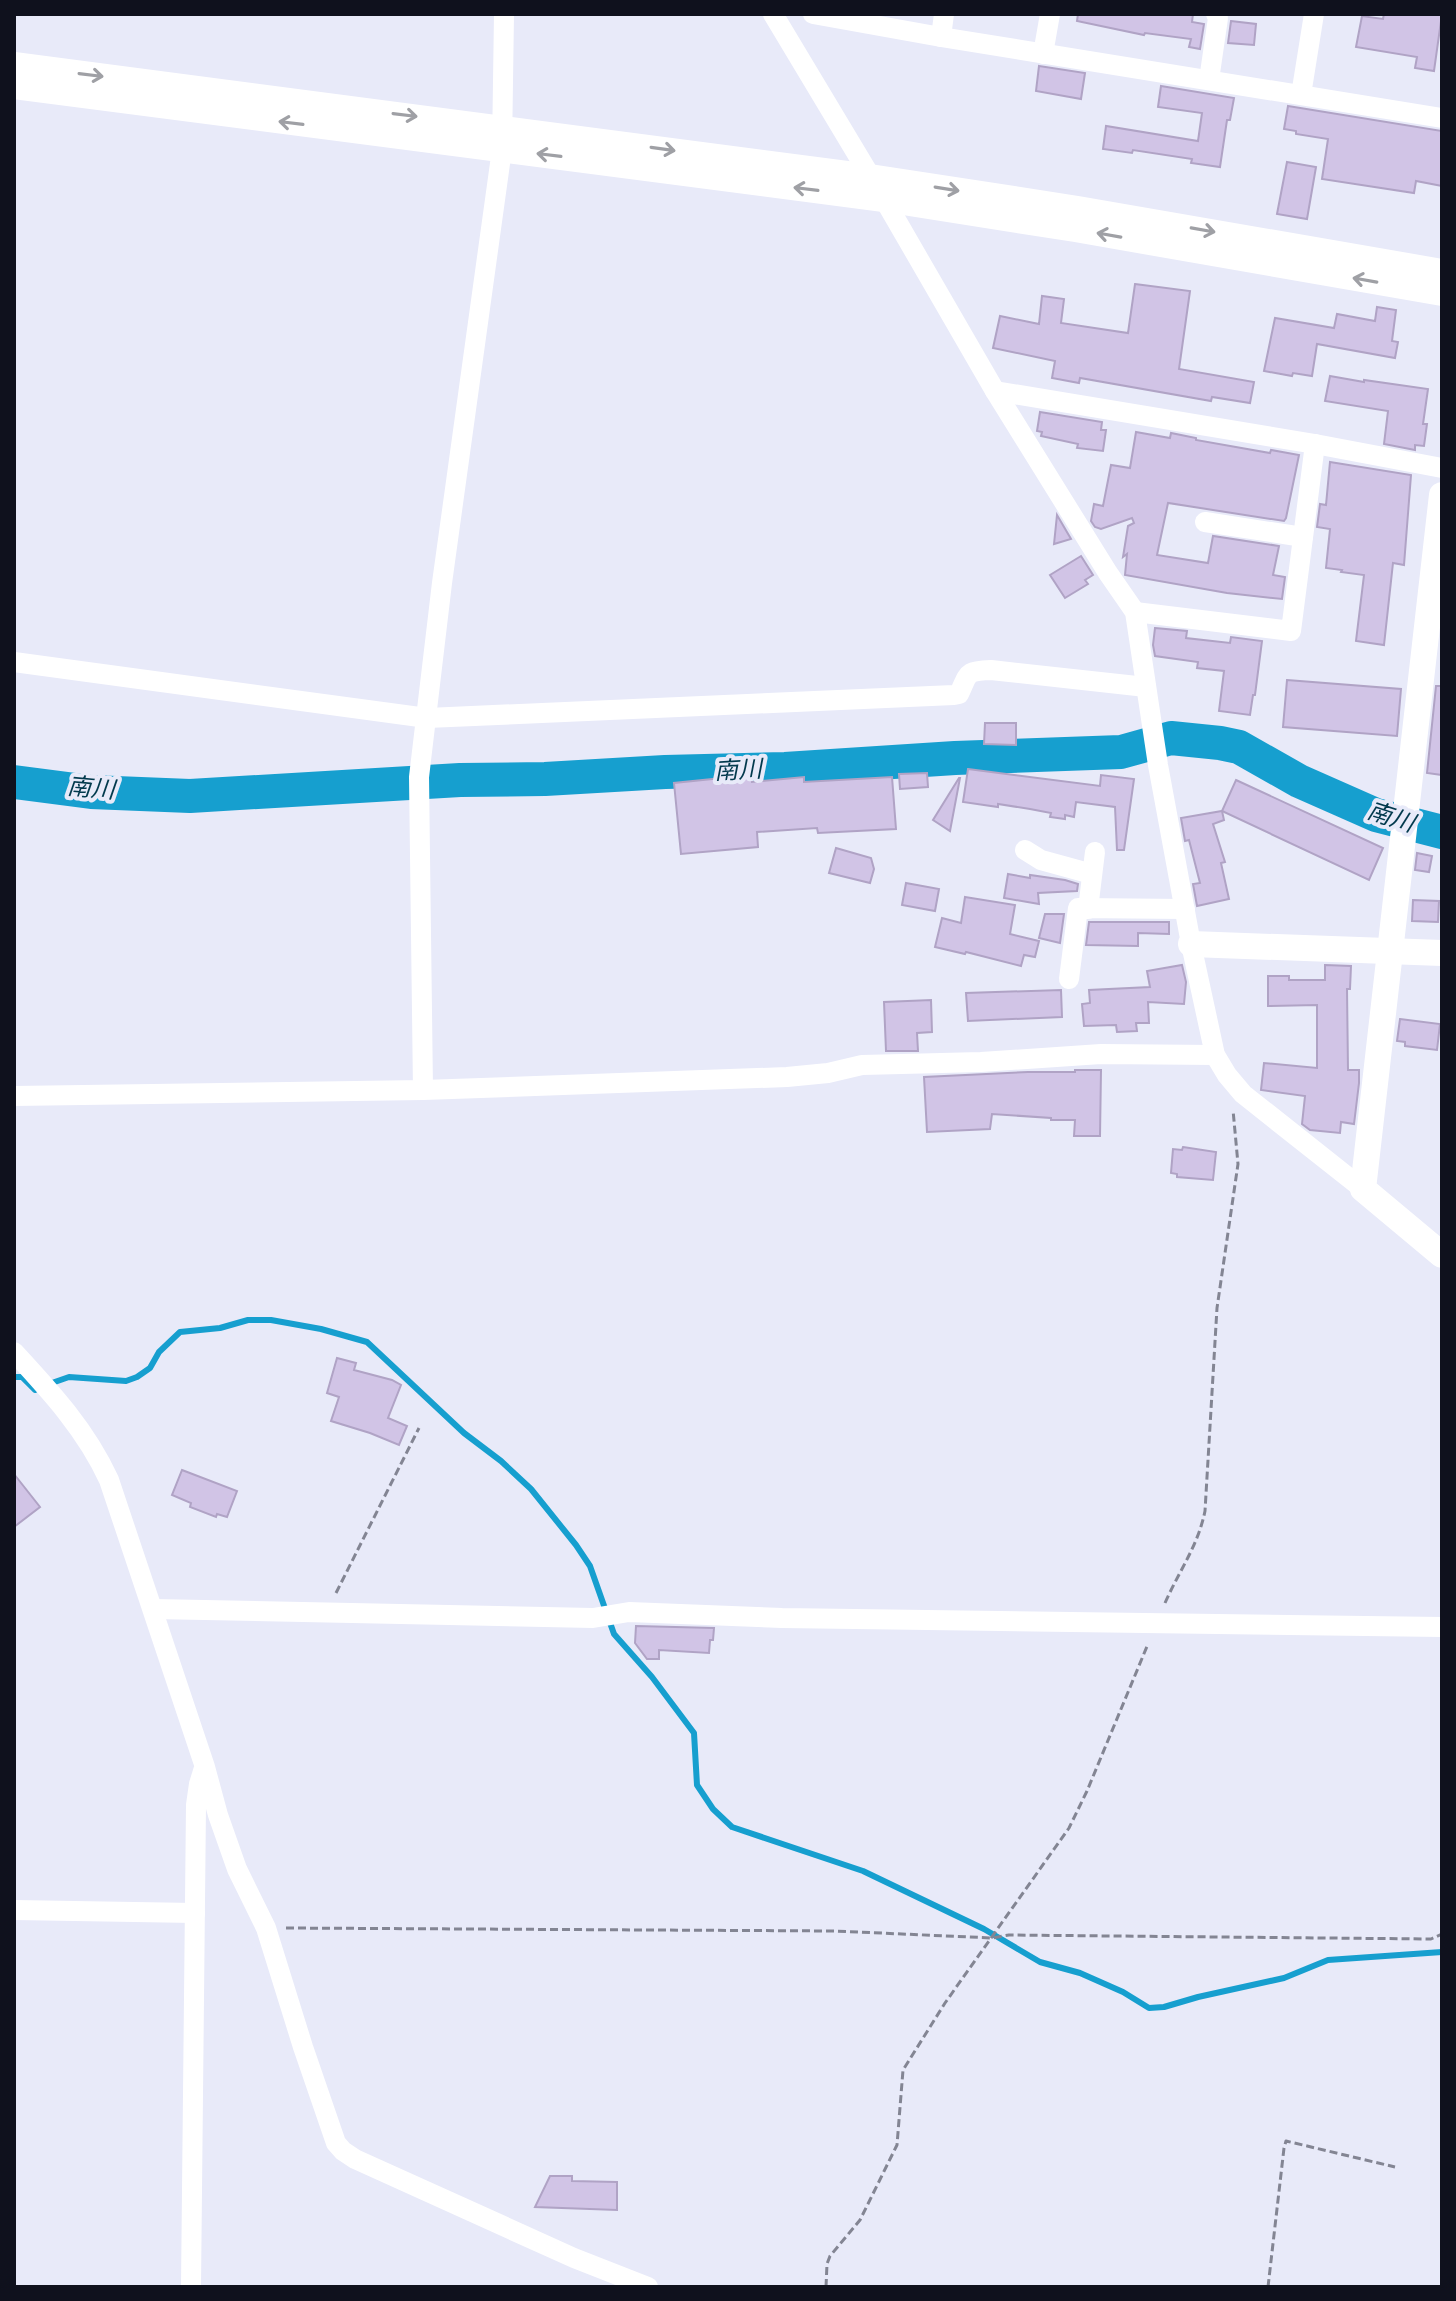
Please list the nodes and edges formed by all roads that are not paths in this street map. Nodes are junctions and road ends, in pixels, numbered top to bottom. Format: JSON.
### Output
{"nodes":[{"id":1,"x":504,"y":14,"type":"edge"},
{"id":2,"x":773,"y":14,"type":"edge"},
{"id":3,"x":813,"y":14,"type":"edge"},
{"id":4,"x":944,"y":14,"type":"edge"},
{"id":5,"x":1050,"y":14,"type":"edge"},
{"id":6,"x":1216,"y":14,"type":"edge"},
{"id":7,"x":1314,"y":14,"type":"edge"},
{"id":8,"x":941,"y":37,"type":"junction"},
{"id":9,"x":1043,"y":54,"type":"junction"},
{"id":10,"x":14,"y":65,"type":"edge"},
{"id":11,"x":1209,"y":80,"type":"junction"},
{"id":12,"x":14,"y":86,"type":"edge"},
{"id":13,"x":1301,"y":95,"type":"junction"},
{"id":14,"x":1442,"y":118,"type":"edge"},
{"id":15,"x":503,"y":139,"type":"junction"},
{"id":16,"x":877,"y":188,"type":"junction"},
{"id":17,"x":1442,"y":272,"type":"edge"},
{"id":18,"x":1442,"y":293,"type":"edge"},
{"id":19,"x":995,"y":391,"type":"junction"},
{"id":20,"x":1315,"y":444,"type":"junction"},
{"id":21,"x":1442,"y":468,"type":"edge"},
{"id":22,"x":1442,"y":495,"type":"edge"},
{"id":23,"x":1205,"y":522,"type":"dead end"},
{"id":24,"x":1303,"y":537,"type":"junction"},
{"id":25,"x":1135,"y":612,"type":"junction"},
{"id":26,"x":1434,"y":644,"type":"edge"},
{"id":27,"x":14,"y":662,"type":"edge"},
{"id":28,"x":1147,"y":696,"type":"junction"},
{"id":29,"x":427,"y":718,"type":"junction"},
{"id":30,"x":1025,"y":850,"type":"dead end"},
{"id":31,"x":1095,"y":852,"type":"dead end"},
{"id":32,"x":1092,"y":874,"type":"junction"},
{"id":33,"x":1088,"y":909,"type":"junction"},
{"id":34,"x":1185,"y":909,"type":"junction"},
{"id":35,"x":1191,"y":944,"type":"junction"},
{"id":36,"x":1390,"y":951,"type":"junction"},
{"id":37,"x":1442,"y":953,"type":"edge"},
{"id":38,"x":1069,"y":979,"type":"dead end"},
{"id":39,"x":1215,"y":1055,"type":"junction"},
{"id":40,"x":423,"y":1090,"type":"junction"},
{"id":41,"x":14,"y":1096,"type":"edge"},
{"id":42,"x":1363,"y":1189,"type":"junction"},
{"id":43,"x":1442,"y":1255,"type":"edge"},
{"id":44,"x":16,"y":1357,"type":"edge"},
{"id":45,"x":153,"y":1609,"type":"junction"},
{"id":46,"x":1442,"y":1627,"type":"edge"},
{"id":47,"x":205,"y":1767,"type":"junction"},
{"id":48,"x":14,"y":1910,"type":"edge"},
{"id":49,"x":195,"y":1913,"type":"junction"},
{"id":50,"x":191,"y":2287,"type":"edge"},
{"id":51,"x":648,"y":2287,"type":"edge"}],
"edges":[{"from":1,"to":15,"type":"street"},
{"from":2,"to":16,"type":"street"},
{"from":3,"to":8,"type":"street"},
{"from":4,"to":8,"type":"street"},
{"from":5,"to":9,"type":"street"},
{"from":6,"to":11,"type":"street"},
{"from":7,"to":13,"type":"street"},
{"from":8,"to":9,"type":"street"},
{"from":9,"to":11,"type":"street"},
{"from":10,"to":15,"type":"street","one_way":true},
{"from":11,"to":13,"type":"street"},
{"from":15,"to":12,"type":"street","one_way":true},
{"from":13,"to":14,"type":"street"},
{"from":15,"to":16,"type":"street"},
{"from":15,"to":29,"type":"street"},
{"from":16,"to":17,"type":"street","one_way":true},
{"from":18,"to":16,"type":"street","one_way":true},
{"from":16,"to":19,"type":"street"},
{"from":19,"to":20,"type":"street"},
{"from":19,"to":25,"type":"street"},
{"from":20,"to":21,"type":"street"},
{"from":20,"to":24,"type":"street"},
{"from":22,"to":26,"type":"street"},
{"from":23,"to":24,"type":"street"},
{"from":24,"to":25,"type":"street"},
{"from":25,"to":28,"type":"street"},
{"from":26,"to":36,"type":"street"},
{"from":27,"to":29,"type":"street"},
{"from":28,"to":29,"type":"street"},
{"from":28,"to":34,"type":"street"},
{"from":29,"to":40,"type":"street"},
{"from":30,"to":32,"type":"street"},
{"from":31,"to":32,"type":"street"},
{"from":32,"to":33,"type":"street"},
{"from":33,"to":34,"type":"street"},
{"from":33,"to":38,"type":"street"},
{"from":34,"to":35,"type":"street"},
{"from":35,"to":36,"type":"street"},
{"from":35,"to":39,"type":"street"},
{"from":36,"to":37,"type":"street"},
{"from":36,"to":42,"type":"street"},
{"from":39,"to":40,"type":"street"},
{"from":39,"to":42,"type":"street"},
{"from":40,"to":41,"type":"street"},
{"from":42,"to":43,"type":"street"},
{"from":44,"to":45,"type":"street"},
{"from":45,"to":46,"type":"street"},
{"from":45,"to":47,"type":"street"},
{"from":47,"to":49,"type":"street"},
{"from":47,"to":51,"type":"street"},
{"from":48,"to":49,"type":"street"},
{"from":49,"to":50,"type":"street"}]}
